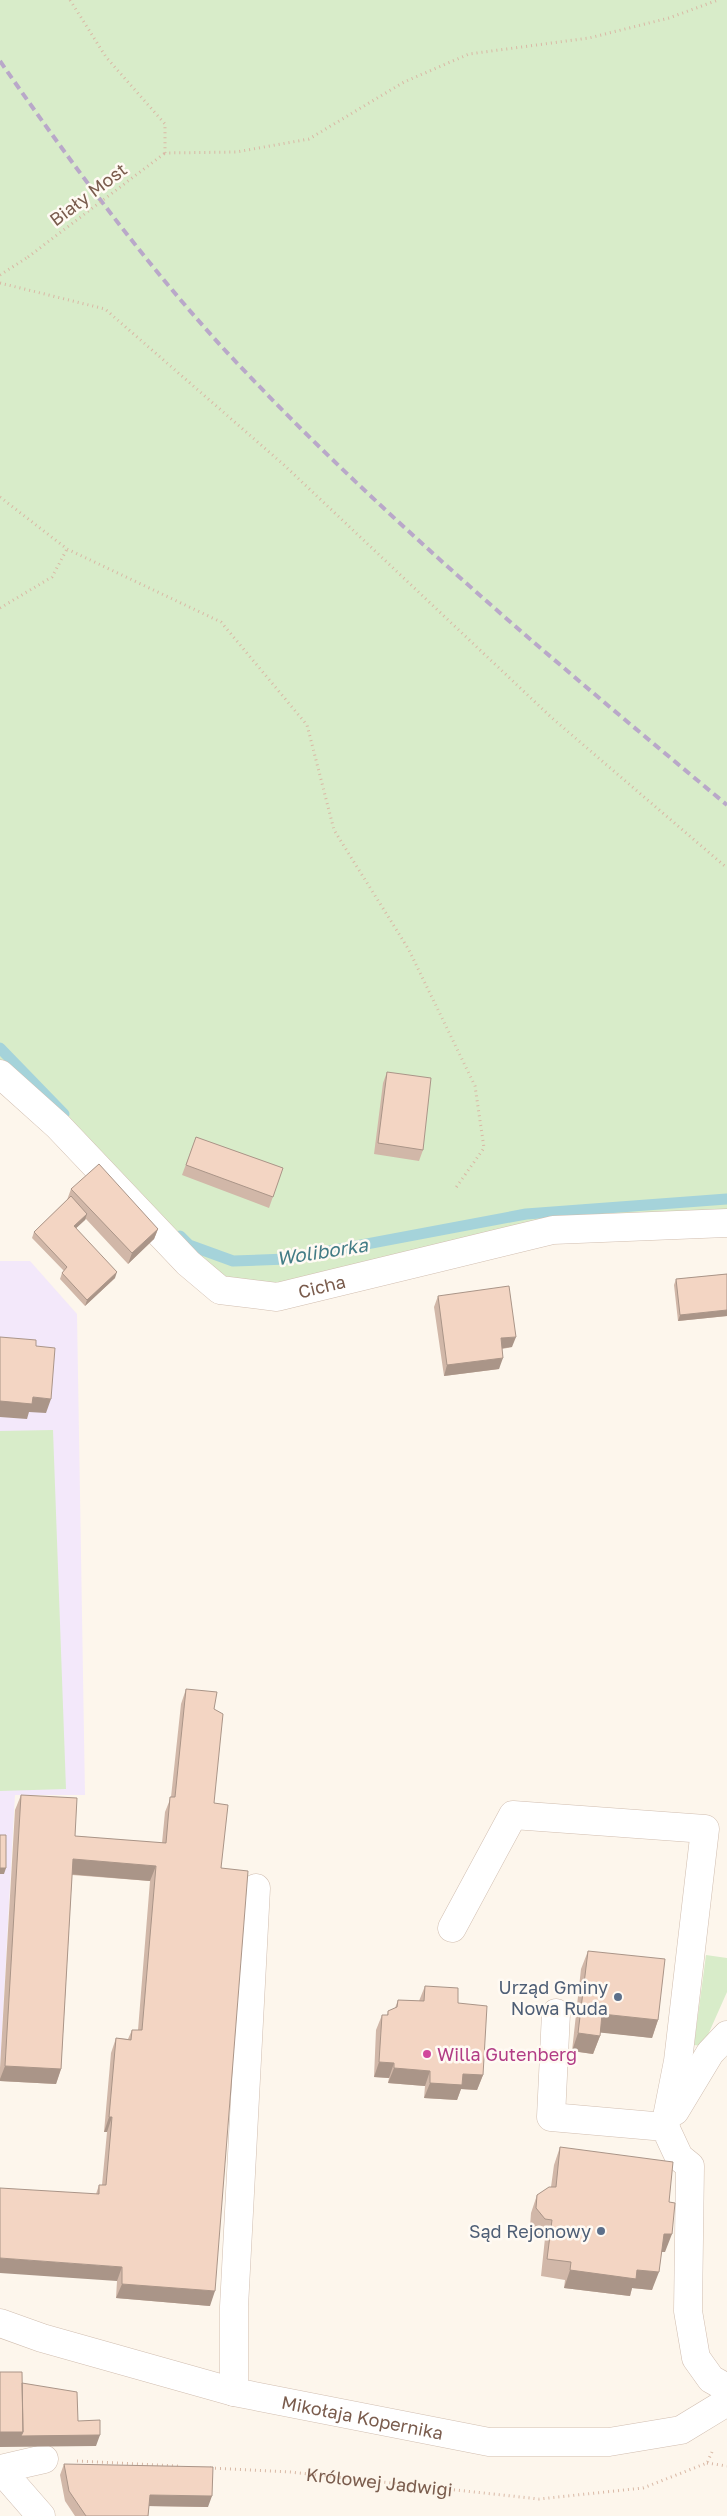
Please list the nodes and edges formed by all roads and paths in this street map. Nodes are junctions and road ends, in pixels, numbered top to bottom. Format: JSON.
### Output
{"nodes":[{"id":1,"x":70,"y":0,"type":"edge"},
{"id":2,"x":718,"y":0,"type":"edge"},
{"id":3,"x":165,"y":153,"type":"junction"},
{"id":4,"x":0,"y":274,"type":"edge"},
{"id":5,"x":0,"y":284,"type":"edge"},
{"id":6,"x":0,"y":497,"type":"edge"},
{"id":7,"x":67,"y":549,"type":"junction"},
{"id":8,"x":0,"y":608,"type":"edge"},
{"id":9,"x":727,"y":868,"type":"edge"},
{"id":10,"x":0,"y":1074,"type":"edge"},
{"id":11,"x":455,"y":1189,"type":"dead end"},
{"id":12,"x":727,"y":1223,"type":"edge"},
{"id":13,"x":256,"y":1888,"type":"dead end"},
{"id":14,"x":452,"y":1928,"type":"dead end"},
{"id":15,"x":556,"y":2013,"type":"dead end"},
{"id":16,"x":727,"y":2035,"type":"edge"},
{"id":17,"x":665,"y":2127,"type":"junction"},
{"id":18,"x":0,"y":2323,"type":"edge"},
{"id":19,"x":727,"y":2388,"type":"edge"},
{"id":20,"x":234,"y":2392,"type":"junction"},
{"id":21,"x":727,"y":2402,"type":"edge"},
{"id":22,"x":715,"y":2446,"type":"dead end"},
{"id":23,"x":44,"y":2459,"type":"joint"},
{"id":24,"x":707,"y":2463,"type":"junction"},
{"id":25,"x":182,"y":2466,"type":"edge"},
{"id":26,"x":727,"y":2466,"type":"edge"},
{"id":27,"x":202,"y":2468,"type":"edge"},
{"id":28,"x":0,"y":2469,"type":"edge"},
{"id":29,"x":41,"y":2516,"type":"edge"}],
"edges":[{"from":1,"to":3,"type":"path"},
{"from":2,"to":3,"type":"path"},
{"from":3,"to":4,"type":"path","name":"Biały Most","bridge":true},
{"from":5,"to":9,"type":"path"},
{"from":6,"to":7,"type":"path"},
{"from":7,"to":8,"type":"path"},
{"from":7,"to":11,"type":"path"},
{"from":10,"to":12,"type":"street","name":"Cicha"},
{"from":13,"to":20,"type":"street"},
{"from":14,"to":17,"type":"street"},
{"from":15,"to":17,"type":"street"},
{"from":16,"to":17,"type":"street"},
{"from":17,"to":19,"type":"street"},
{"from":18,"to":20,"type":"street","name":"Mikołaja Kopernika"},
{"from":20,"to":21,"type":"street","name":"Mikołaja Kopernika"},
{"from":22,"to":24,"type":"path"},
{"from":23,"to":25,"type":"path"},
{"from":23,"to":28,"type":"street"},
{"from":24,"to":26,"type":"path"},
{"from":24,"to":27,"type":"path","name":"Królowej Jadwigi"},
{"from":28,"to":29,"type":"street"}]}
